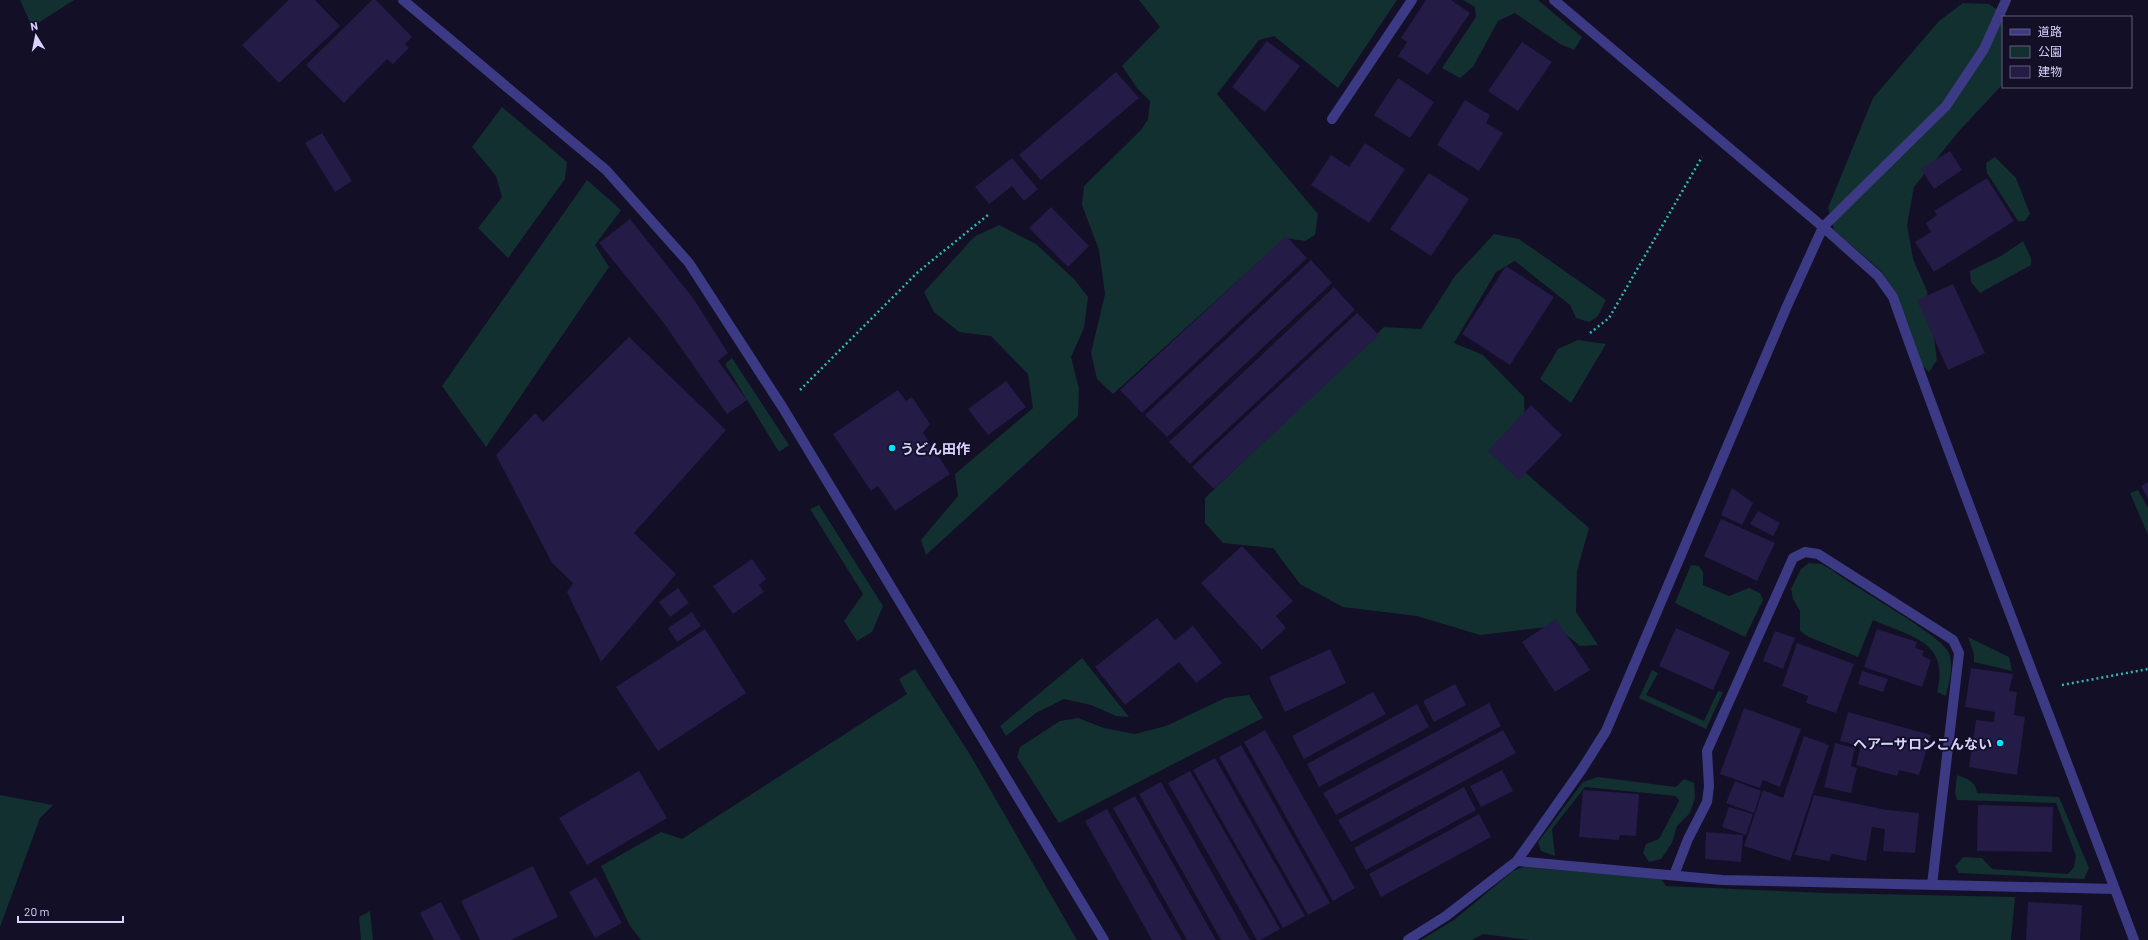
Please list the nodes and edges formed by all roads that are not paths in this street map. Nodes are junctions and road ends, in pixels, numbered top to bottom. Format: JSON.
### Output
{"nodes":[{"id":1,"x":403,"y":0,"type":"edge"},
{"id":2,"x":1412,"y":0,"type":"edge"},
{"id":3,"x":1554,"y":0,"type":"edge"},
{"id":4,"x":2006,"y":0,"type":"edge"},
{"id":5,"x":1332,"y":119,"type":"dead end"},
{"id":6,"x":1823,"y":227,"type":"junction"},
{"id":7,"x":1517,"y":861,"type":"junction"},
{"id":8,"x":1674,"y":876,"type":"junction"},
{"id":9,"x":1932,"y":885,"type":"junction"},
{"id":10,"x":2115,"y":889,"type":"junction"},
{"id":11,"x":1104,"y":940,"type":"edge"},
{"id":12,"x":1408,"y":940,"type":"edge"},
{"id":13,"x":2134,"y":940,"type":"edge"}],
"edges":[{"from":1,"to":11,"type":"street"},
{"from":2,"to":5,"type":"street"},
{"from":3,"to":6,"type":"street"},
{"from":4,"to":6,"type":"street"},
{"from":6,"to":7,"type":"street"},
{"from":6,"to":10,"type":"street"},
{"from":7,"to":8,"type":"street"},
{"from":7,"to":12,"type":"street"},
{"from":8,"to":9,"type":"street"},
{"from":8,"to":9,"type":"street"},
{"from":9,"to":10,"type":"street"},
{"from":10,"to":13,"type":"street"}]}
